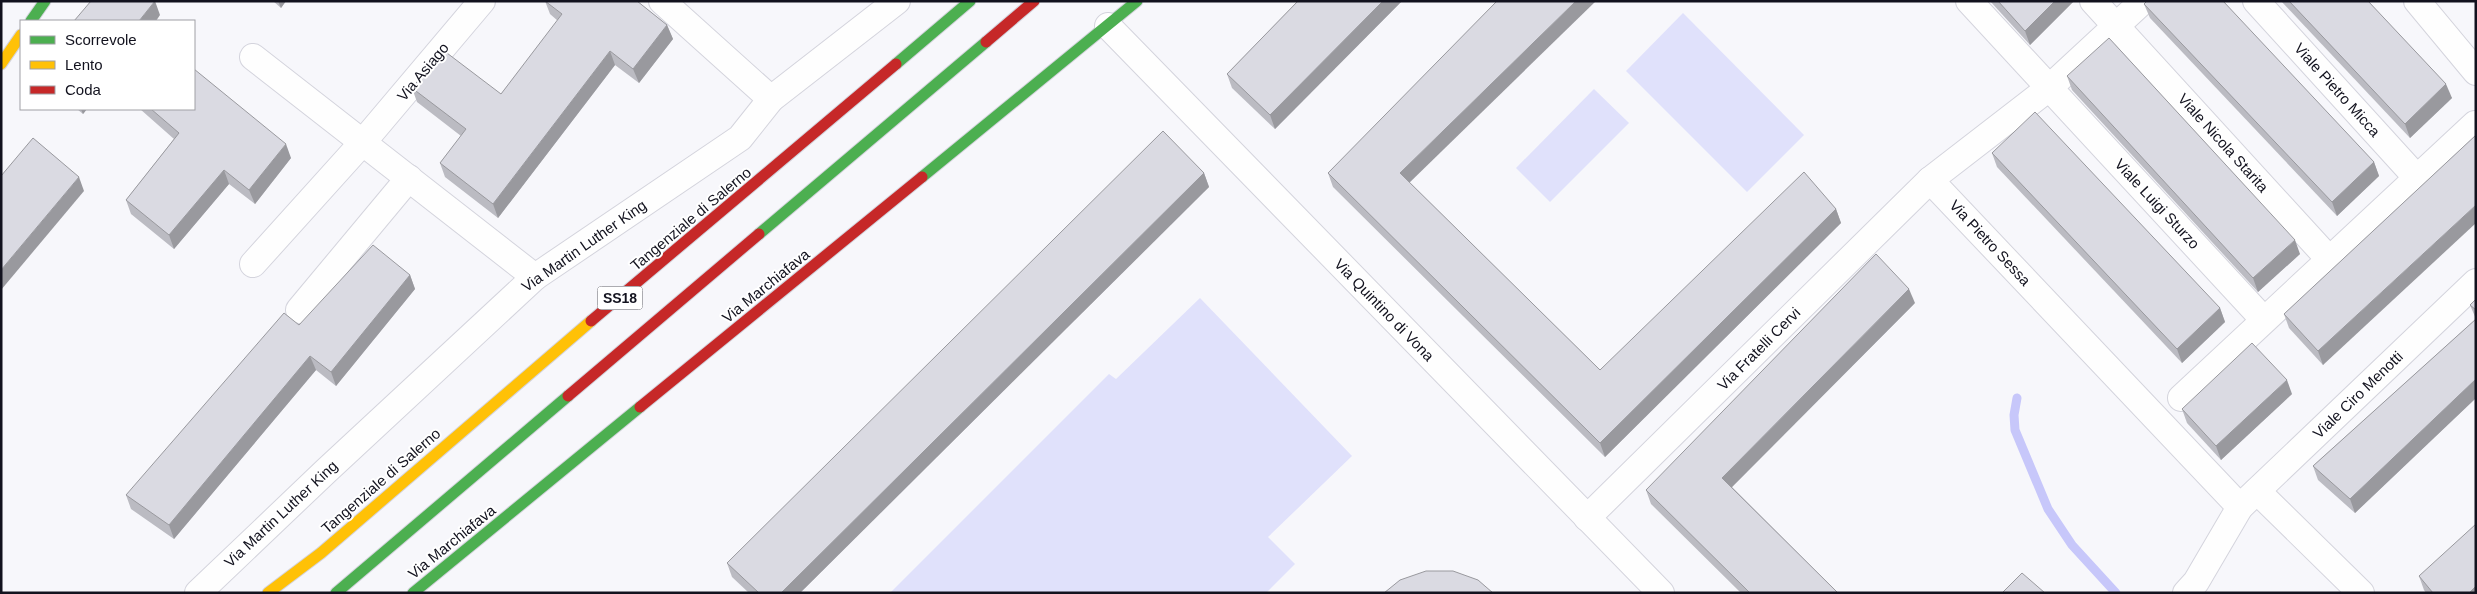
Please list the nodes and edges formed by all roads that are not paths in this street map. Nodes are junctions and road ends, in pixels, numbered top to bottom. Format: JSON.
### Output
{"nodes":[{"id":1,"x":45,"y":1,"type":"edge"},
{"id":2,"x":482,"y":1,"type":"edge"},
{"id":3,"x":662,"y":1,"type":"edge"},
{"id":4,"x":897,"y":1,"type":"edge"},
{"id":5,"x":970,"y":1,"type":"edge"},
{"id":6,"x":1034,"y":1,"type":"edge"},
{"id":7,"x":1137,"y":1,"type":"edge"},
{"id":8,"x":1969,"y":1,"type":"edge"},
{"id":9,"x":2093,"y":1,"type":"edge"},
{"id":10,"x":2143,"y":1,"type":"edge"},
{"id":11,"x":2256,"y":1,"type":"edge"},
{"id":12,"x":2417,"y":1,"type":"edge"},
{"id":13,"x":32,"y":20,"type":"edge"},
{"id":14,"x":1108,"y":26,"type":"junction"},
{"id":15,"x":2116,"y":26,"type":"junction"},
{"id":16,"x":20,"y":37,"type":"edge"},
{"id":17,"x":253,"y":57,"type":"dead end"},
{"id":18,"x":1,"y":64,"type":"edge"},
{"id":19,"x":2476,"y":72,"type":"edge"},
{"id":20,"x":2049,"y":88,"type":"junction"},
{"id":21,"x":771,"y":99,"type":"junction"},
{"id":22,"x":2475,"y":124,"type":"edge"},
{"id":23,"x":363,"y":142,"type":"junction"},
{"id":24,"x":409,"y":178,"type":"junction"},
{"id":25,"x":2417,"y":178,"type":"junction"},
{"id":26,"x":1930,"y":180,"type":"junction"},
{"id":27,"x":2329,"y":259,"type":"junction"},
{"id":28,"x":253,"y":264,"type":"dead end"},
{"id":29,"x":535,"y":277,"type":"junction"},
{"id":30,"x":2476,"y":282,"type":"edge"},
{"id":31,"x":299,"y":310,"type":"dead end"},
{"id":32,"x":2264,"y":320,"type":"junction"},
{"id":33,"x":2181,"y":398,"type":"dead end"},
{"id":34,"x":2248,"y":499,"type":"junction"},
{"id":35,"x":1587,"y":518,"type":"junction"},
{"id":36,"x":2191,"y":587,"type":"edge"},
{"id":37,"x":198,"y":593,"type":"edge"},
{"id":38,"x":268,"y":593,"type":"edge"},
{"id":39,"x":336,"y":593,"type":"edge"},
{"id":40,"x":413,"y":593,"type":"edge"},
{"id":41,"x":1661,"y":593,"type":"edge"},
{"id":42,"x":2361,"y":593,"type":"edge"}],
"edges":[{"from":1,"to":13,"type":"main road"},
{"from":2,"to":23,"type":"street","name":"Via Asiago"},
{"from":3,"to":21,"type":"street"},
{"from":4,"to":21,"type":"street","name":"Via Martin Luther King"},
{"from":5,"to":38,"type":"main road","name":"Tangenziale di Salerno","number":"SS18"},
{"from":6,"to":39,"type":"main road","number":"SS18"},
{"from":7,"to":14,"type":"main road","name":"Via Marchiafava"},
{"from":8,"to":20,"type":"street","name":"Viale Luigi Sturzo"},
{"from":9,"to":15,"type":"street","name":"Viale Nicola Starita"},
{"from":10,"to":15,"type":"street"},
{"from":11,"to":25,"type":"street","name":"Viale Pietro Micca"},
{"from":12,"to":19,"type":"street"},
{"from":14,"to":35,"type":"street","name":"Via Quintino di Vona"},
{"from":14,"to":40,"type":"main road","name":"Via Marchiafava"},
{"from":15,"to":20,"type":"street"},
{"from":15,"to":27,"type":"street","name":"Viale Nicola Starita"},
{"from":16,"to":18,"type":"main road"},
{"from":17,"to":23,"type":"street"},
{"from":20,"to":26,"type":"street"},
{"from":20,"to":32,"type":"street","name":"Viale Luigi Sturzo"},
{"from":21,"to":29,"type":"street","name":"Via Martin Luther King"},
{"from":22,"to":25,"type":"street"},
{"from":23,"to":24,"type":"street"},
{"from":23,"to":28,"type":"street","name":"Via Asiago"},
{"from":24,"to":29,"type":"street"},
{"from":24,"to":31,"type":"street"},
{"from":25,"to":27,"type":"street"},
{"from":26,"to":34,"type":"street","name":"Via Pietro Sessa"},
{"from":26,"to":35,"type":"street","name":"Via Fratelli Cervi"},
{"from":27,"to":32,"type":"street"},
{"from":29,"to":37,"type":"street","name":"Via Martin Luther King"},
{"from":30,"to":34,"type":"street","name":"Viale Ciro Menotti"},
{"from":32,"to":33,"type":"street"},
{"from":34,"to":36,"type":"street","name":"Viale Ciro Menotti"},
{"from":34,"to":42,"type":"street","name":"Via Pietro Sessa"},
{"from":35,"to":41,"type":"street","name":"Via Quintino di Vona"}]}
